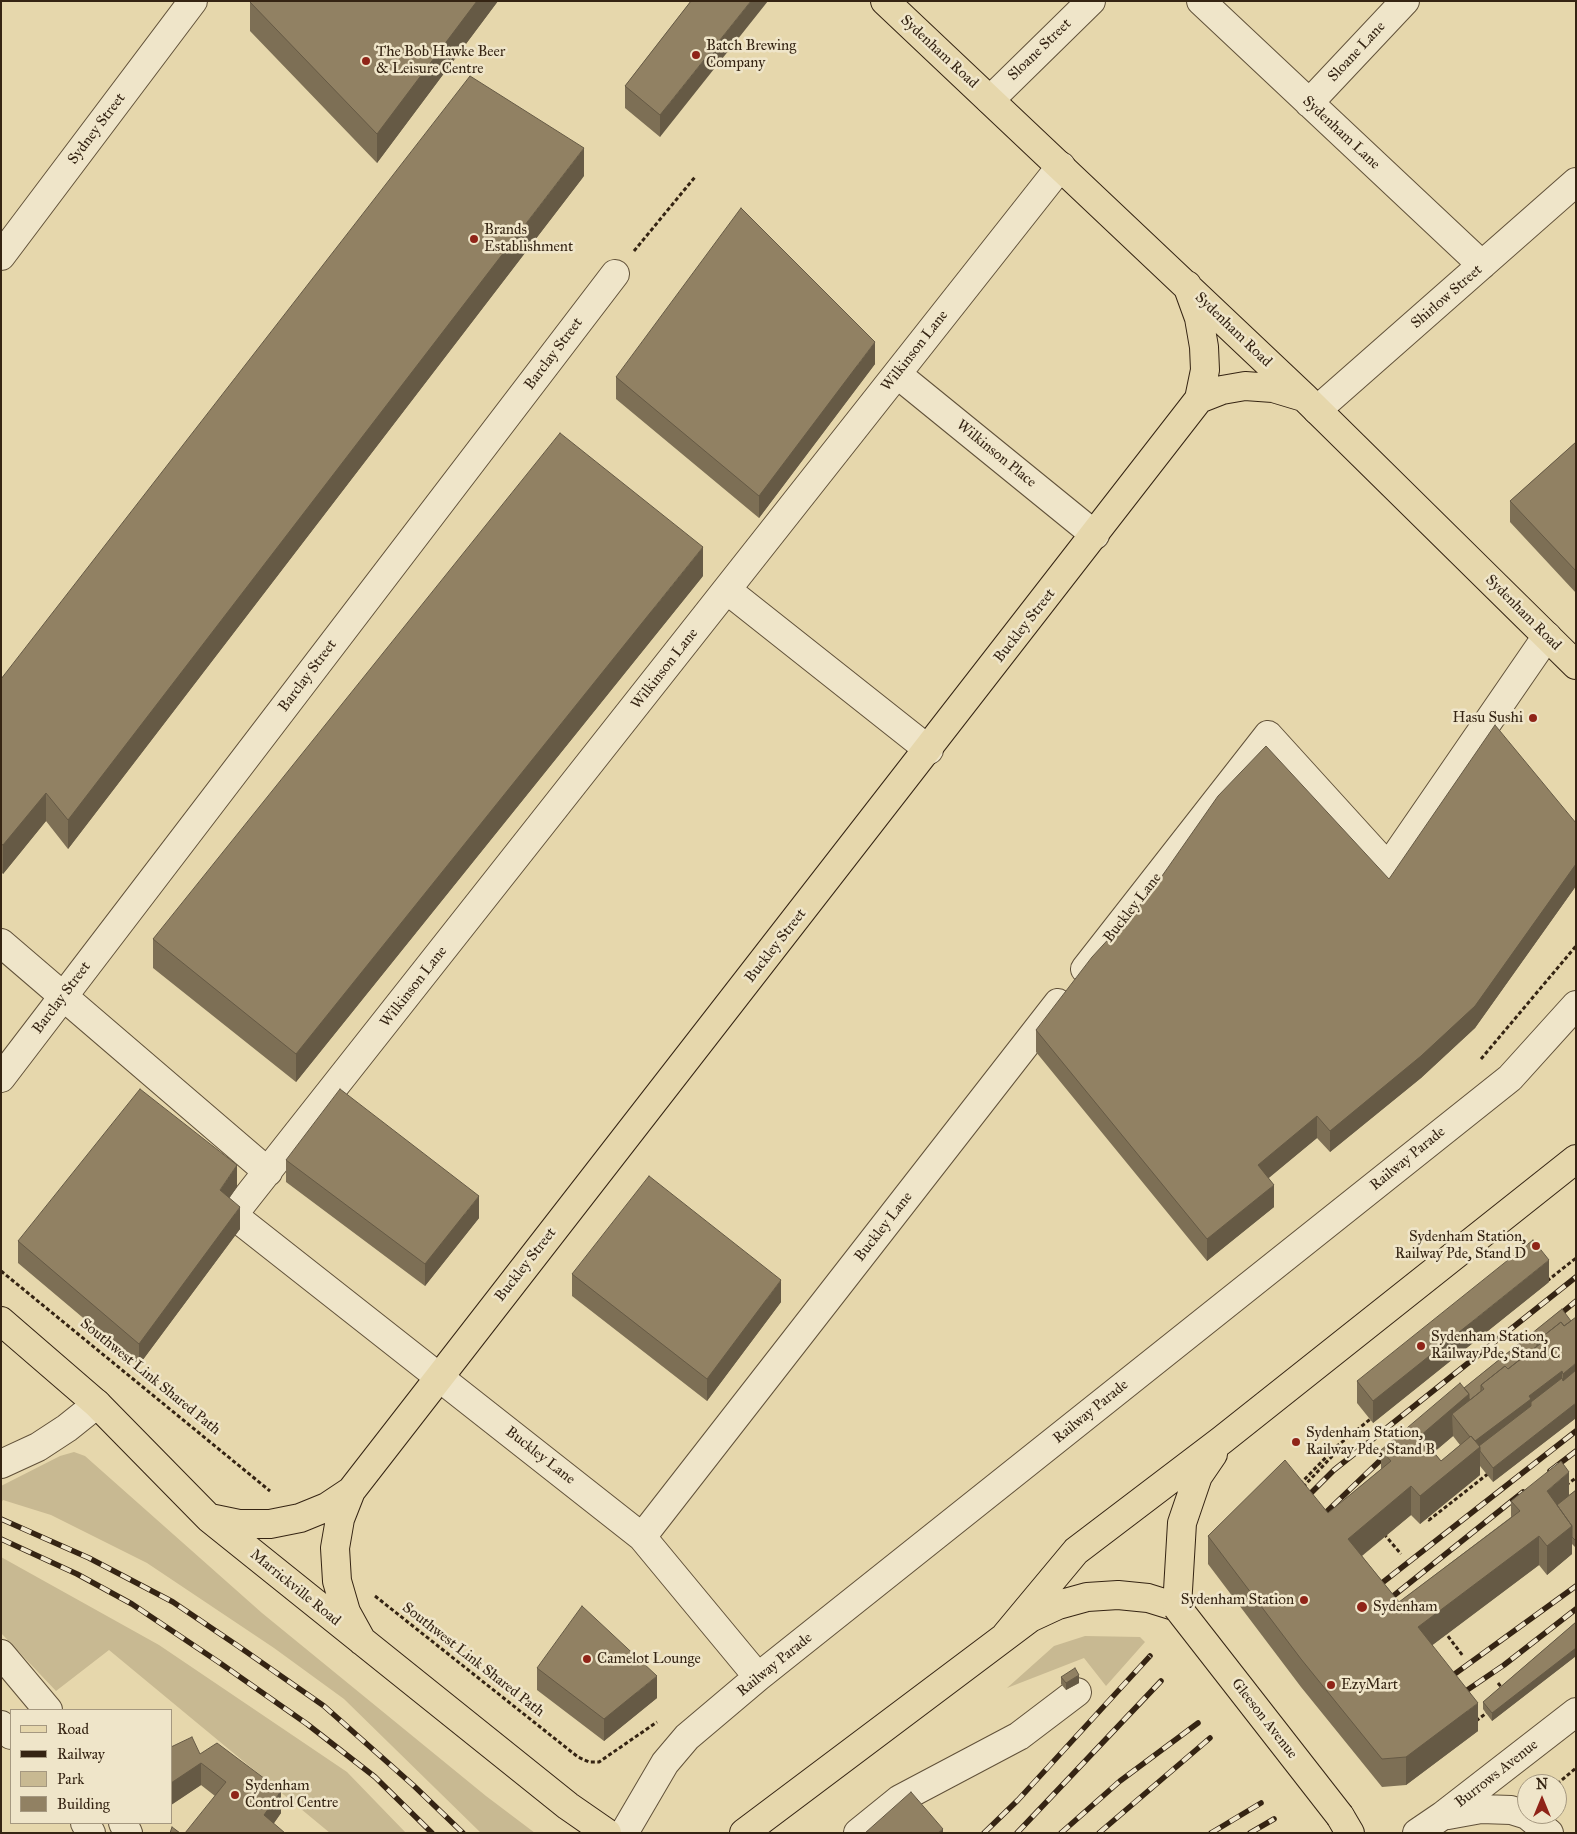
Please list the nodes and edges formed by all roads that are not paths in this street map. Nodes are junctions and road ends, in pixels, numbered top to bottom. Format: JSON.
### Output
{"nodes":[{"id":1,"x":193,"y":1,"type":"edge"},
{"id":2,"x":885,"y":1,"type":"edge"},
{"id":3,"x":1091,"y":1,"type":"edge"},
{"id":4,"x":1201,"y":1,"type":"edge"},
{"id":5,"x":1405,"y":1,"type":"edge"},
{"id":6,"x":990,"y":100,"type":"junction"},
{"id":7,"x":1309,"y":103,"type":"junction"},
{"id":8,"x":1061,"y":166,"type":"junction"},
{"id":9,"x":1576,"y":182,"type":"edge"},
{"id":10,"x":1,"y":256,"type":"edge"},
{"id":11,"x":1482,"y":265,"type":"junction"},
{"id":12,"x":615,"y":274,"type":"road end"},
{"id":13,"x":1187,"y":286,"type":"junction"},
{"id":14,"x":897,"y":374,"type":"junction"},
{"id":15,"x":1199,"y":399,"type":"junction"},
{"id":16,"x":1311,"y":404,"type":"junction"},
{"id":17,"x":1095,"y":535,"type":"junction"},
{"id":18,"x":727,"y":590,"type":"junction"},
{"id":19,"x":1547,"y":636,"type":"junction"},
{"id":20,"x":1576,"y":665,"type":"edge"},
{"id":21,"x":929,"y":750,"type":"junction"},
{"id":22,"x":1,"y":944,"type":"edge"},
{"id":23,"x":64,"y":996,"type":"junction"},
{"id":24,"x":1576,"y":1005,"type":"edge"},
{"id":25,"x":1,"y":1078,"type":"edge"},
{"id":26,"x":1576,"y":1159,"type":"edge"},
{"id":27,"x":268,"y":1172,"type":"junction"},
{"id":28,"x":1,"y":1322,"type":"edge"},
{"id":29,"x":439,"y":1376,"type":"junction"},
{"id":30,"x":97,"y":1404,"type":"junction"},
{"id":31,"x":1222,"y":1440,"type":"junction"},
{"id":32,"x":1,"y":1464,"type":"edge"},
{"id":33,"x":351,"y":1491,"type":"junction"},
{"id":34,"x":209,"y":1518,"type":"junction"},
{"id":35,"x":642,"y":1537,"type":"junction"},
{"id":36,"x":1177,"y":1607,"type":"junction"},
{"id":37,"x":1006,"y":1635,"type":"junction"},
{"id":38,"x":362,"y":1641,"type":"junction"},
{"id":39,"x":1,"y":1654,"type":"edge"},
{"id":40,"x":758,"y":1677,"type":"junction"},
{"id":41,"x":1077,"y":1692,"type":"dead end"},
{"id":42,"x":47,"y":1709,"type":"edge"},
{"id":43,"x":1576,"y":1712,"type":"edge"},
{"id":44,"x":1,"y":1725,"type":"edge"},
{"id":45,"x":10,"y":1734,"type":"edge"},
{"id":46,"x":1442,"y":1816,"type":"junction"},
{"id":47,"x":1345,"y":1825,"type":"edge"},
{"id":48,"x":607,"y":1833,"type":"edge"},
{"id":49,"x":624,"y":1833,"type":"edge"},
{"id":50,"x":744,"y":1833,"type":"edge"},
{"id":51,"x":858,"y":1833,"type":"edge"},
{"id":52,"x":1417,"y":1833,"type":"edge"},
{"id":53,"x":1548,"y":1833,"type":"edge"}],
"edges":[{"from":1,"to":10,"type":"street","name":"Sydney Street"},
{"from":2,"to":6,"type":"main road","name":"Sydenham Road"},
{"from":3,"to":6,"type":"street","name":"Sloane Street"},
{"from":4,"to":7,"type":"street","name":"Sydenham Lane"},
{"from":5,"to":7,"type":"street","name":"Sloane Lane"},
{"from":6,"to":8,"type":"main road","name":"Sydenham Road"},
{"from":7,"to":11,"type":"street","name":"Sydenham Lane"},
{"from":8,"to":13,"type":"main road","name":"Sydenham Road"},
{"from":8,"to":14,"type":"street","name":"Wilkinson Lane"},
{"from":9,"to":11,"type":"street","name":"Shirlow Street"},
{"from":11,"to":16,"type":"street","name":"Shirlow Street"},
{"from":12,"to":23,"type":"street","name":"Barclay Street"},
{"from":13,"to":15,"type":"main road","name":"Buckley Street"},
{"from":13,"to":16,"type":"main road","name":"Sydenham Road"},
{"from":14,"to":17,"type":"street","name":"Wilkinson Place"},
{"from":14,"to":18,"type":"street","name":"Wilkinson Lane"},
{"from":15,"to":16,"type":"main road"},
{"from":15,"to":17,"type":"main road","name":"Buckley Street"},
{"from":16,"to":19,"type":"main road","name":"Sydenham Road"},
{"from":17,"to":21,"type":"main road","name":"Buckley Street"},
{"from":18,"to":21,"type":"street"},
{"from":18,"to":27,"type":"street","name":"Wilkinson Lane"},
{"from":19,"to":20,"type":"main road","name":"Sydenham Road"},
{"from":19,"to":35,"type":"street","name":"Buckley Lane"},
{"from":21,"to":29,"type":"main road","name":"Buckley Street"},
{"from":22,"to":23,"type":"street"},
{"from":23,"to":25,"type":"street","name":"Barclay Street"},
{"from":23,"to":27,"type":"street"},
{"from":24,"to":40,"type":"street","name":"Railway Parade"},
{"from":26,"to":31,"type":"main road"},
{"from":27,"to":29,"type":"street","name":"Wilkinson Lane"},
{"from":28,"to":30,"type":"main road","name":"Marrickville Road"},
{"from":29,"to":33,"type":"main road","name":"Buckley Street"},
{"from":29,"to":35,"type":"street","name":"Buckley Lane"},
{"from":30,"to":32,"type":"street"},
{"from":30,"to":34,"type":"main road","name":"Marrickville Road"},
{"from":31,"to":36,"type":"main road"},
{"from":31,"to":37,"type":"main road"},
{"from":33,"to":34,"type":"main road","name":"Buckley Street"},
{"from":33,"to":38,"type":"main road","name":"Buckley Street"},
{"from":34,"to":38,"type":"main road","name":"Marrickville Road"},
{"from":35,"to":40,"type":"street","name":"Buckley Lane"},
{"from":36,"to":37,"type":"main road"},
{"from":36,"to":47,"type":"main road","name":"Gleeson Avenue","bridge":true},
{"from":37,"to":50,"type":"main road"},
{"from":38,"to":48,"type":"main road","name":"Marrickville Road"},
{"from":39,"to":42,"type":"street"},
{"from":40,"to":49,"type":"street","name":"Railway Parade"},
{"from":41,"to":51,"type":"street"},
{"from":43,"to":46,"type":"street","name":"Burrows Avenue"},
{"from":44,"to":45,"type":"street"},
{"from":46,"to":52,"type":"street","name":"Burrows Avenue"},
{"from":46,"to":53,"type":"street"}]}
